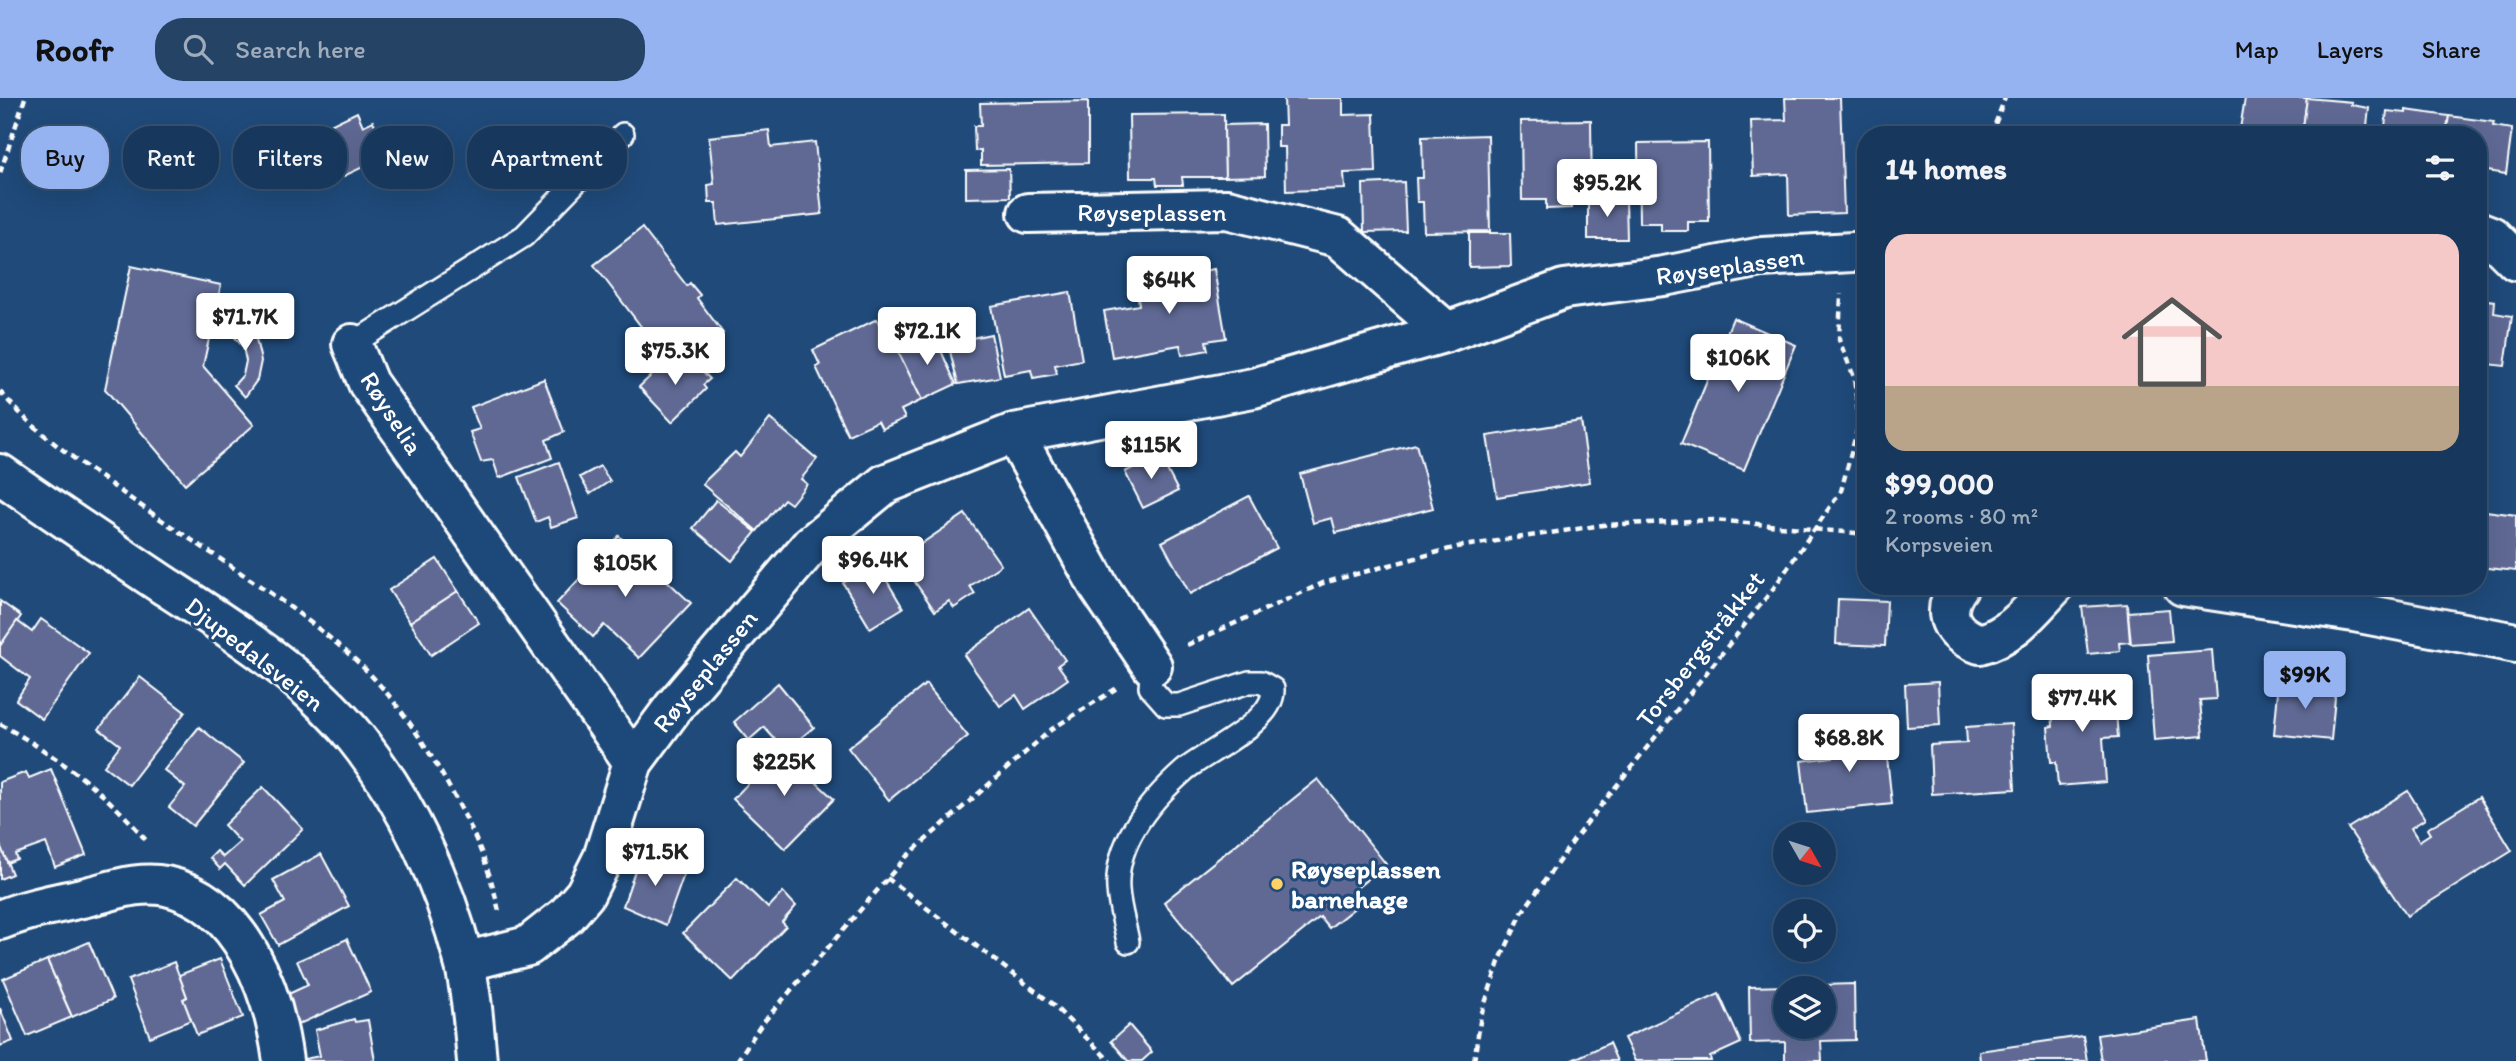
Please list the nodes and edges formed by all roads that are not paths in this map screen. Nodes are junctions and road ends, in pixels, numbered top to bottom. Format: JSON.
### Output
{"nodes":[{"id":1,"x":570,"y":189,"type":"edge"},
{"id":2,"x":1028,"y":213,"type":"dead end"},
{"id":3,"x":2487,"y":234,"type":"edge"},
{"id":4,"x":1853,"y":252,"type":"road end"},
{"id":5,"x":2516,"y":261,"type":"edge"},
{"id":6,"x":1447,"y":332,"type":"junction"},
{"id":7,"x":352,"y":344,"type":"joint"},
{"id":8,"x":1014,"y":432,"type":"junction"},
{"id":9,"x":0,"y":474,"type":"edge"},
{"id":10,"x":1954,"y":595,"type":"edge"},
{"id":11,"x":2045,"y":595,"type":"edge"},
{"id":12,"x":2242,"y":595,"type":"edge"},
{"id":13,"x":2516,"y":643,"type":"edge"},
{"id":14,"x":1152,"y":666,"type":"joint"},
{"id":15,"x":633,"y":762,"type":"junction"},
{"id":16,"x":0,"y":920,"type":"edge"},
{"id":17,"x":1128,"y":943,"type":"dead end"},
{"id":18,"x":464,"y":962,"type":"junction"},
{"id":19,"x":283,"y":1061,"type":"edge"},
{"id":20,"x":477,"y":1061,"type":"edge"}],
"edges":[{"from":1,"to":7,"type":"lane","name":"Røyselia"},
{"from":2,"to":6,"type":"street","name":"Røyseplassen"},
{"from":3,"to":5,"type":"street"},
{"from":4,"to":6,"type":"street","name":"Røyseplassen"},
{"from":6,"to":8,"type":"street","name":"Røyseplassen"},
{"from":7,"to":15,"type":"street","name":"Røyselia"},
{"from":8,"to":14,"type":"street"},
{"from":8,"to":15,"type":"street","name":"Røyseplassen"},
{"from":9,"to":18,"type":"street","name":"Djupedalsveien"},
{"from":10,"to":11,"type":"street"},
{"from":12,"to":13,"type":"street"},
{"from":14,"to":17,"type":"lane"},
{"from":15,"to":18,"type":"street","name":"Røyseplassen"},
{"from":16,"to":19,"type":"street"},
{"from":18,"to":20,"type":"street","name":"Djupedalsveien"}]}
